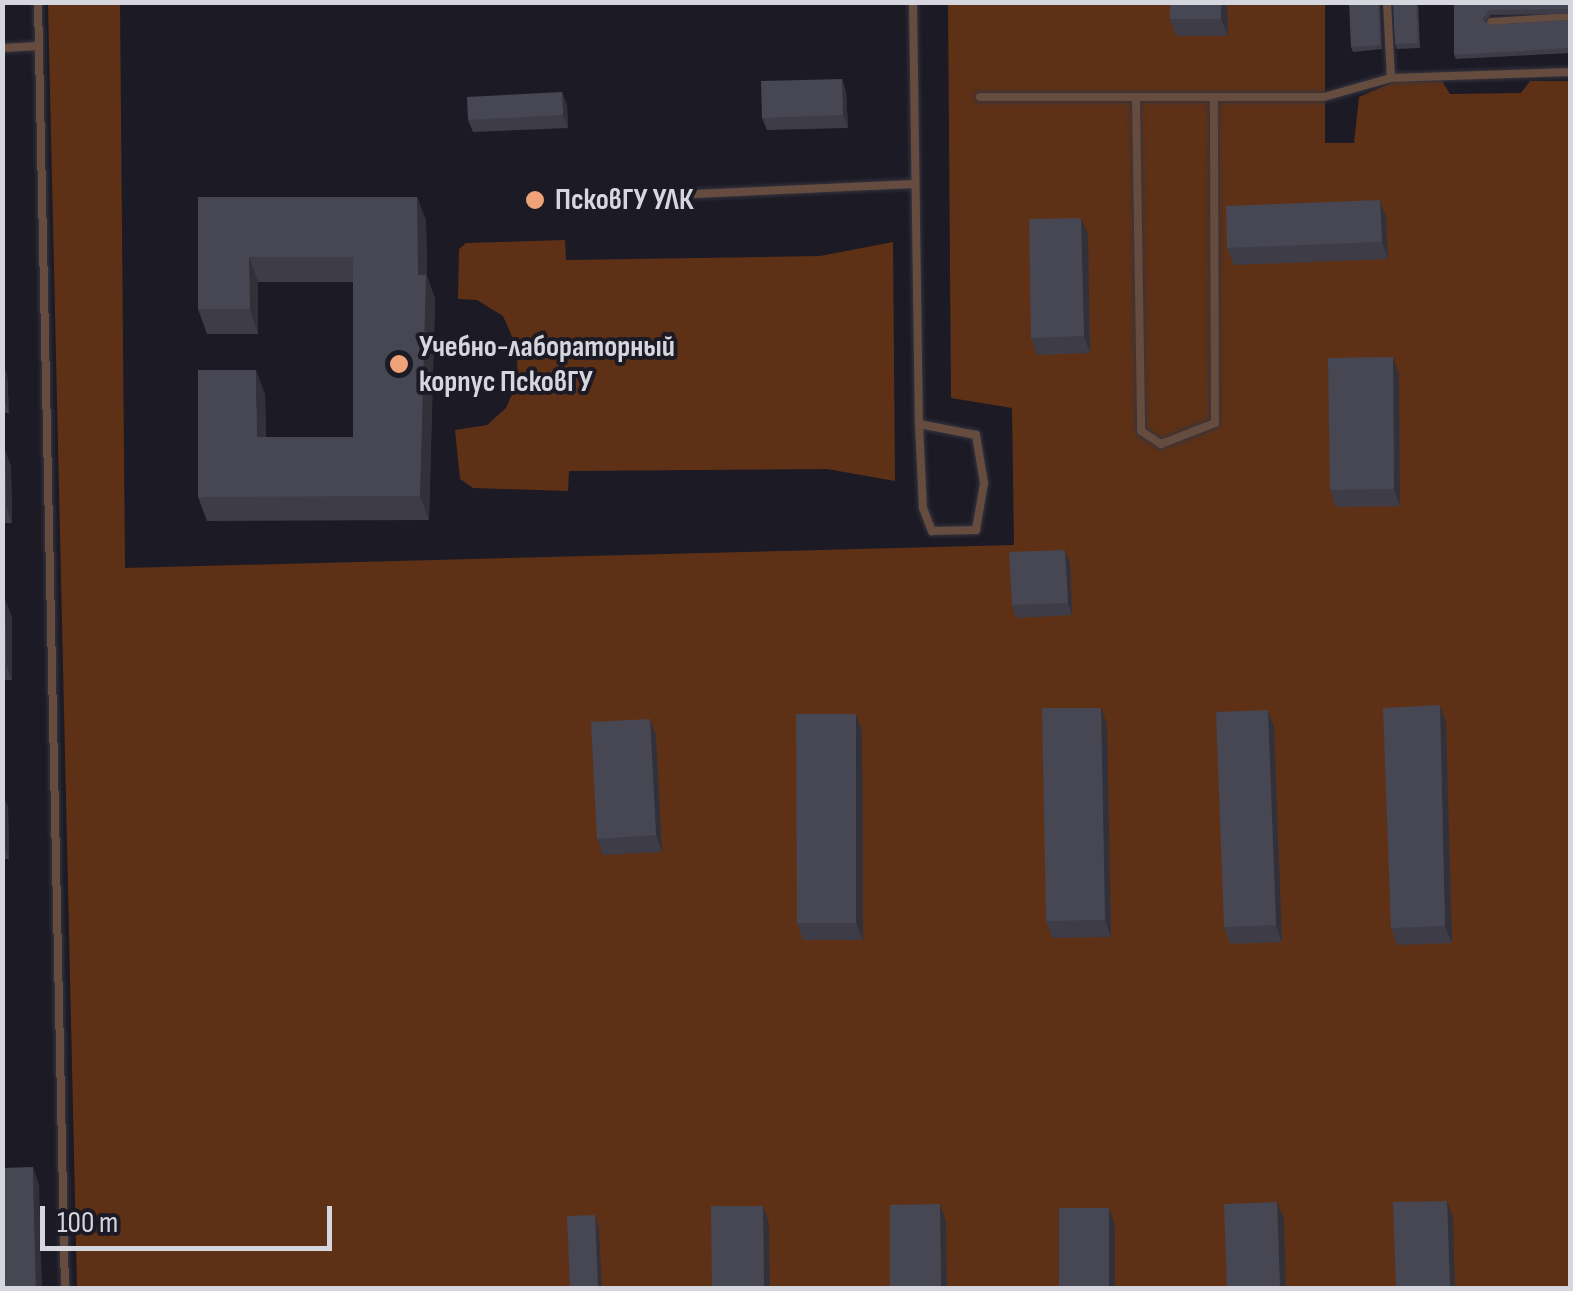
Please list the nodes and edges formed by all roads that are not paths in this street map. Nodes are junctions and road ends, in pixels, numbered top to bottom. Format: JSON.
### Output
{"nodes":[{"id":1,"x":38,"y":2,"type":"edge"},
{"id":2,"x":913,"y":2,"type":"edge"},
{"id":3,"x":1387,"y":2,"type":"edge"},
{"id":4,"x":1570,"y":17,"type":"edge"},
{"id":5,"x":1492,"y":22,"type":"edge"},
{"id":6,"x":39,"y":46,"type":"junction"},
{"id":7,"x":2,"y":48,"type":"edge"},
{"id":8,"x":1570,"y":72,"type":"edge"},
{"id":9,"x":1391,"y":78,"type":"junction"},
{"id":10,"x":980,"y":96,"type":"dead end"},
{"id":11,"x":1136,"y":100,"type":"junction"},
{"id":12,"x":1214,"y":102,"type":"junction"},
{"id":13,"x":916,"y":184,"type":"junction"},
{"id":14,"x":694,"y":194,"type":"dead end"},
{"id":15,"x":919,"y":424,"type":"junction"},
{"id":16,"x":65,"y":1288,"type":"edge"}],
"edges":[{"from":1,"to":6,"type":"lane"},
{"from":2,"to":13,"type":"lane"},
{"from":3,"to":9,"type":"lane"},
{"from":4,"to":5,"type":"lane"},
{"from":6,"to":7,"type":"lane"},
{"from":6,"to":16,"type":"lane"},
{"from":8,"to":9,"type":"lane"},
{"from":9,"to":12,"type":"lane"},
{"from":10,"to":11,"type":"lane"},
{"from":11,"to":12,"type":"lane"},
{"from":11,"to":12,"type":"lane"},
{"from":13,"to":14,"type":"lane"},
{"from":13,"to":15,"type":"lane"},
{"from":15,"to":15,"type":"lane"}]}
